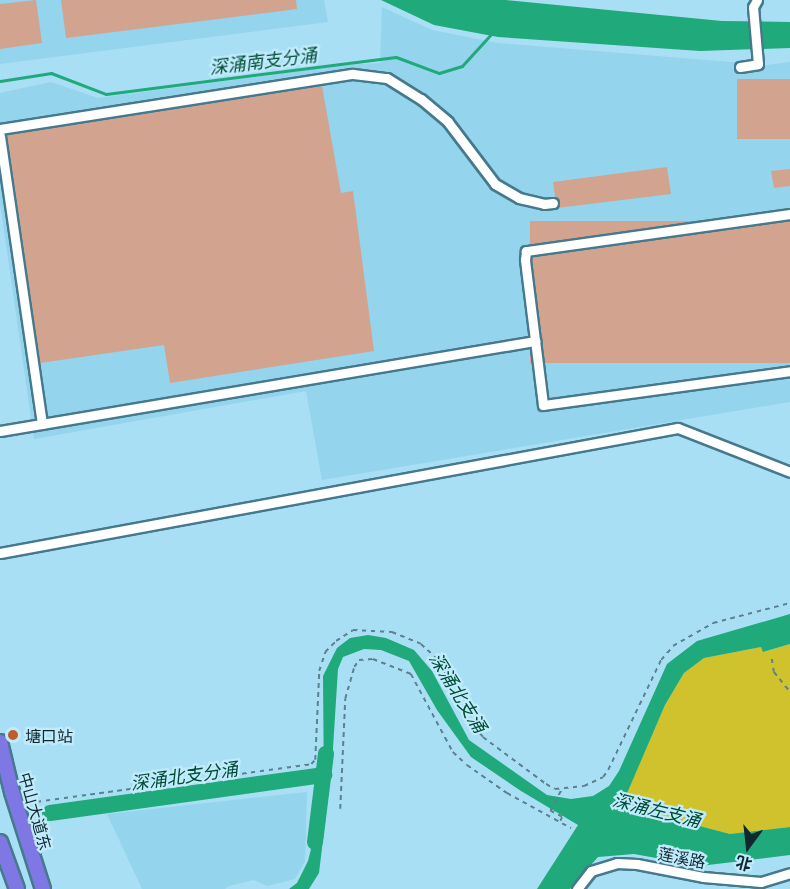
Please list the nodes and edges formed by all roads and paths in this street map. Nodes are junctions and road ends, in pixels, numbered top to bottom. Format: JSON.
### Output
{"nodes":[{"id":1,"x":755,"y":3,"type":"edge"},
{"id":2,"x":740,"y":67,"type":"dead end"},
{"id":3,"x":0,"y":129,"type":"edge"},
{"id":4,"x":0,"y":136,"type":"edge"},
{"id":5,"x":553,"y":203,"type":"dead end"},
{"id":6,"x":790,"y":214,"type":"edge"},
{"id":7,"x":535,"y":341,"type":"junction"},
{"id":8,"x":790,"y":371,"type":"edge"},
{"id":9,"x":42,"y":424,"type":"junction"},
{"id":10,"x":0,"y":431,"type":"edge"},
{"id":11,"x":790,"y":472,"type":"edge"},
{"id":12,"x":0,"y":553,"type":"edge"},
{"id":13,"x":790,"y":603,"type":"edge"},
{"id":14,"x":772,"y":659,"type":"dead end"},
{"id":15,"x":790,"y":692,"type":"edge"},
{"id":16,"x":0,"y":742,"type":"edge"},
{"id":17,"x":561,"y":789,"type":"junction"},
{"id":18,"x":16,"y":804,"type":"junction"},
{"id":19,"x":340,"y":809,"type":"dead end"},
{"id":20,"x":559,"y":821,"type":"junction"},
{"id":21,"x":571,"y":828,"type":"dead end"},
{"id":22,"x":0,"y":842,"type":"edge"},
{"id":23,"x":790,"y":873,"type":"edge"},
{"id":24,"x":16,"y":889,"type":"edge"},
{"id":25,"x":44,"y":889,"type":"edge"},
{"id":26,"x":576,"y":889,"type":"edge"}],
"edges":[{"from":1,"to":2,"type":"street"},
{"from":3,"to":5,"type":"street"},
{"from":4,"to":9,"type":"street"},
{"from":6,"to":7,"type":"street"},
{"from":7,"to":8,"type":"street"},
{"from":7,"to":9,"type":"street"},
{"from":9,"to":10,"type":"street"},
{"from":11,"to":12,"type":"street"},
{"from":13,"to":17,"type":"path"},
{"from":14,"to":15,"type":"path"},
{"from":16,"to":18,"type":"highway","name":"中山大道东"},
{"from":17,"to":18,"type":"path"},
{"from":17,"to":20,"type":"path"},
{"from":18,"to":25,"type":"highway","name":"中山大道东"},
{"from":19,"to":20,"type":"path"},
{"from":20,"to":21,"type":"path"},
{"from":22,"to":24,"type":"highway"},
{"from":23,"to":26,"type":"street","name":"莲溪路"}]}
